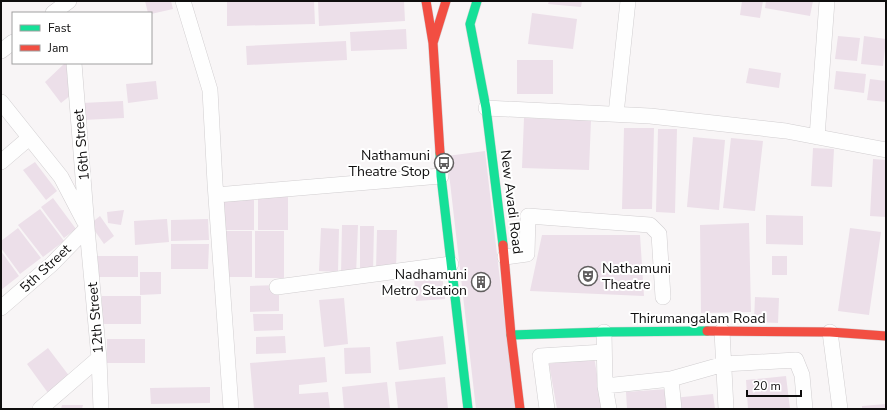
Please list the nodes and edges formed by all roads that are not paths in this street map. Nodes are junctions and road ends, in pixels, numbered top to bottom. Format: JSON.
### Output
{"nodes":[{"id":1,"x":183,"y":1,"type":"edge"},
{"id":2,"x":426,"y":1,"type":"edge"},
{"id":3,"x":446,"y":1,"type":"edge"},
{"id":4,"x":477,"y":1,"type":"edge"},
{"id":5,"x":628,"y":1,"type":"edge"},
{"id":6,"x":827,"y":1,"type":"edge"},
{"id":7,"x":68,"y":6,"type":"edge"},
{"id":8,"x":55,"y":12,"type":"edge"},
{"id":9,"x":458,"y":24,"type":"dead end"},
{"id":10,"x":471,"y":27,"type":"junction"},
{"id":11,"x":12,"y":43,"type":"edge"},
{"id":12,"x":433,"y":43,"type":"junction"},
{"id":13,"x":1,"y":51,"type":"edge"},
{"id":14,"x":74,"y":64,"type":"edge"},
{"id":15,"x":1,"y":102,"type":"edge"},
{"id":16,"x":486,"y":108,"type":"junction"},
{"id":17,"x":616,"y":114,"type":"junction"},
{"id":18,"x":817,"y":137,"type":"junction"},
{"id":19,"x":29,"y":138,"type":"junction"},
{"id":20,"x":886,"y":150,"type":"edge"},
{"id":21,"x":1,"y":162,"type":"edge"},
{"id":22,"x":441,"y":176,"type":"junction"},
{"id":23,"x":216,"y":195,"type":"junction"},
{"id":24,"x":87,"y":228,"type":"junction"},
{"id":25,"x":505,"y":257,"type":"junction"},
{"id":26,"x":451,"y":264,"type":"junction"},
{"id":27,"x":277,"y":287,"type":"dead end"},
{"id":28,"x":663,"y":297,"type":"dead end"},
{"id":29,"x":1,"y":308,"type":"edge"},
{"id":30,"x":722,"y":331,"type":"junction"},
{"id":31,"x":604,"y":332,"type":"junction"},
{"id":32,"x":830,"y":332,"type":"junction"},
{"id":33,"x":511,"y":335,"type":"junction"},
{"id":34,"x":886,"y":336,"type":"edge"},
{"id":35,"x":604,"y":352,"type":"junction"},
{"id":36,"x":99,"y":358,"type":"junction"},
{"id":37,"x":724,"y":364,"type":"junction"},
{"id":38,"x":671,"y":379,"type":"junction"},
{"id":39,"x":605,"y":386,"type":"junction"},
{"id":40,"x":40,"y":409,"type":"edge"},
{"id":41,"x":101,"y":409,"type":"edge"},
{"id":42,"x":231,"y":409,"type":"edge"},
{"id":43,"x":468,"y":409,"type":"edge"},
{"id":44,"x":520,"y":409,"type":"edge"},
{"id":45,"x":547,"y":409,"type":"edge"},
{"id":46,"x":609,"y":409,"type":"edge"},
{"id":47,"x":674,"y":409,"type":"edge"},
{"id":48,"x":726,"y":409,"type":"edge"},
{"id":49,"x":805,"y":409,"type":"edge"},
{"id":50,"x":840,"y":409,"type":"edge"}],
"edges":[{"from":1,"to":23,"type":"street"},
{"from":2,"to":12,"type":"main road"},
{"from":3,"to":12,"type":"main road"},
{"from":4,"to":10,"type":"main road","name":"New Avadi Road"},
{"from":5,"to":17,"type":"street"},
{"from":6,"to":18,"type":"street"},
{"from":7,"to":8,"type":"street"},
{"from":9,"to":10,"type":"main road"},
{"from":10,"to":16,"type":"main road","name":"New Avadi Road"},
{"from":11,"to":13,"type":"street"},
{"from":12,"to":22,"type":"main road"},
{"from":14,"to":24,"type":"street","name":"16th Street"},
{"from":15,"to":19,"type":"street"},
{"from":16,"to":17,"type":"street"},
{"from":16,"to":25,"type":"main road","name":"New Avadi Road"},
{"from":17,"to":18,"type":"street"},
{"from":18,"to":20,"type":"street"},
{"from":19,"to":21,"type":"street"},
{"from":19,"to":24,"type":"street"},
{"from":22,"to":23,"type":"street"},
{"from":22,"to":26,"type":"main road"},
{"from":23,"to":42,"type":"street"},
{"from":24,"to":29,"type":"street","name":"5th Street"},
{"from":24,"to":36,"type":"street","name":"12th Street"},
{"from":25,"to":28,"type":"street"},
{"from":25,"to":33,"type":"main road","name":"New Avadi Road"},
{"from":26,"to":27,"type":"street"},
{"from":26,"to":43,"type":"main road"},
{"from":30,"to":31,"type":"main road","name":"Thirumangalam Road"},
{"from":30,"to":32,"type":"main road","name":"Thirumangalam Road"},
{"from":30,"to":37,"type":"street"},
{"from":31,"to":33,"type":"main road","name":"Thirumangalam Road"},
{"from":31,"to":35,"type":"street"},
{"from":32,"to":34,"type":"main road","name":"Thirumangalam Road"},
{"from":32,"to":50,"type":"street"},
{"from":33,"to":44,"type":"main road","name":"New Avadi Road"},
{"from":35,"to":39,"type":"street"},
{"from":35,"to":45,"type":"street"},
{"from":36,"to":40,"type":"street"},
{"from":36,"to":41,"type":"street","name":"12th Street"},
{"from":37,"to":38,"type":"street"},
{"from":37,"to":48,"type":"street"},
{"from":37,"to":49,"type":"street"},
{"from":38,"to":39,"type":"street"},
{"from":38,"to":47,"type":"street"},
{"from":39,"to":46,"type":"street"}]}
